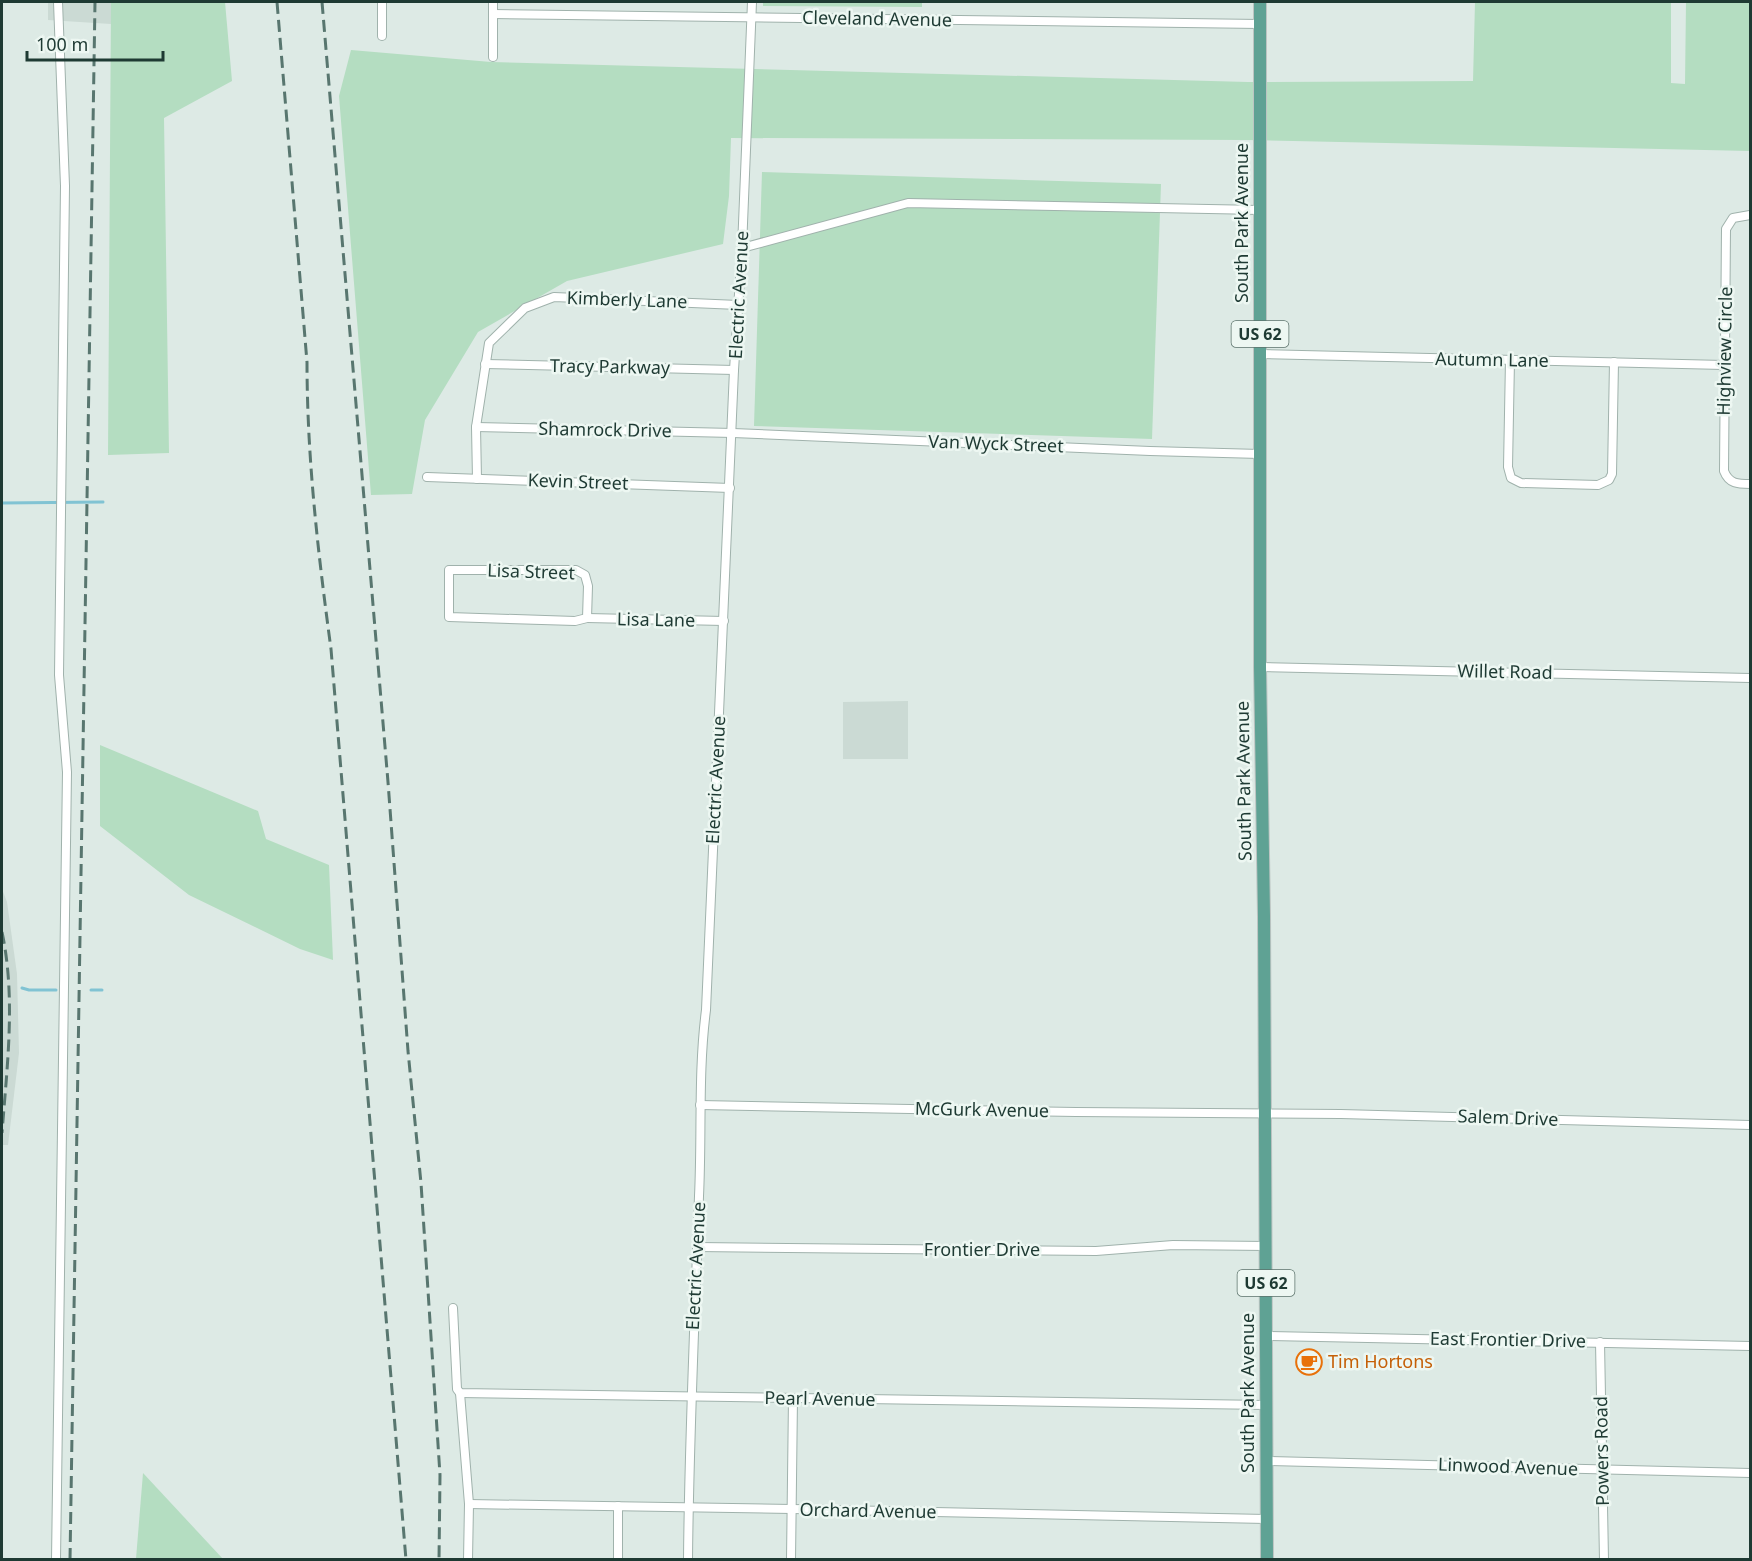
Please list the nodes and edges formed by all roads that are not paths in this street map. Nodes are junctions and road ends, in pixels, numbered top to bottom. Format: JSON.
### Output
{"nodes":[{"id":1,"x":58,"y":2,"type":"edge"},
{"id":2,"x":382,"y":2,"type":"edge"},
{"id":3,"x":493,"y":2,"type":"edge"},
{"id":4,"x":752,"y":2,"type":"edge"},
{"id":5,"x":1260,"y":2,"type":"edge"},
{"id":6,"x":493,"y":14,"type":"junction"},
{"id":7,"x":751,"y":17,"type":"junction"},
{"id":8,"x":1260,"y":24,"type":"junction"},
{"id":9,"x":382,"y":36,"type":"dead end"},
{"id":10,"x":493,"y":57,"type":"dead end"},
{"id":11,"x":1260,"y":210,"type":"junction"},
{"id":12,"x":1750,"y":215,"type":"edge"},
{"id":13,"x":742,"y":248,"type":"junction"},
{"id":14,"x":738,"y":305,"type":"junction"},
{"id":15,"x":1260,"y":354,"type":"junction"},
{"id":16,"x":1510,"y":360,"type":"junction"},
{"id":17,"x":1614,"y":362,"type":"junction"},
{"id":18,"x":485,"y":364,"type":"junction"},
{"id":19,"x":1724,"y":365,"type":"junction"},
{"id":20,"x":734,"y":370,"type":"junction"},
{"id":21,"x":476,"y":427,"type":"junction"},
{"id":22,"x":733,"y":433,"type":"junction"},
{"id":23,"x":1260,"y":454,"type":"junction"},
{"id":24,"x":427,"y":477,"type":"dead end"},
{"id":25,"x":477,"y":478,"type":"junction"},
{"id":26,"x":1750,"y":484,"type":"edge"},
{"id":27,"x":730,"y":488,"type":"junction"},
{"id":28,"x":587,"y":618,"type":"junction"},
{"id":29,"x":724,"y":621,"type":"junction"},
{"id":30,"x":1260,"y":667,"type":"junction"},
{"id":31,"x":1750,"y":678,"type":"edge"},
{"id":32,"x":700,"y":1105,"type":"junction"},
{"id":33,"x":1265,"y":1114,"type":"junction"},
{"id":34,"x":1750,"y":1125,"type":"edge"},
{"id":35,"x":1266,"y":1246,"type":"junction"},
{"id":36,"x":697,"y":1247,"type":"junction"},
{"id":37,"x":453,"y":1308,"type":"dead end"},
{"id":38,"x":1266,"y":1336,"type":"junction"},
{"id":39,"x":1600,"y":1342,"type":"junction"},
{"id":40,"x":1750,"y":1346,"type":"edge"},
{"id":41,"x":460,"y":1393,"type":"junction"},
{"id":42,"x":690,"y":1397,"type":"junction"},
{"id":43,"x":793,"y":1398,"type":"junction"},
{"id":44,"x":1266,"y":1405,"type":"junction"},
{"id":45,"x":1266,"y":1461,"type":"junction"},
{"id":46,"x":1603,"y":1470,"type":"junction"},
{"id":47,"x":1750,"y":1473,"type":"edge"},
{"id":48,"x":469,"y":1504,"type":"junction"},
{"id":49,"x":618,"y":1506,"type":"junction"},
{"id":50,"x":688,"y":1508,"type":"junction"},
{"id":51,"x":792,"y":1509,"type":"junction"},
{"id":52,"x":1266,"y":1519,"type":"junction"},
{"id":53,"x":56,"y":1560,"type":"edge"},
{"id":54,"x":468,"y":1560,"type":"edge"},
{"id":55,"x":618,"y":1560,"type":"edge"},
{"id":56,"x":688,"y":1560,"type":"edge"},
{"id":57,"x":791,"y":1560,"type":"edge"},
{"id":58,"x":1267,"y":1560,"type":"edge"},
{"id":59,"x":1604,"y":1560,"type":"edge"}],
"edges":[{"from":1,"to":53,"type":"street"},
{"from":2,"to":9,"type":"street"},
{"from":3,"to":6,"type":"street"},
{"from":4,"to":7,"type":"street","name":"Electric Avenue"},
{"from":5,"to":8,"type":"main road","name":"South Park Avenue","number":"US 62"},
{"from":6,"to":7,"type":"street","name":"Cleveland Avenue"},
{"from":6,"to":10,"type":"street"},
{"from":7,"to":8,"type":"street","name":"Cleveland Avenue"},
{"from":7,"to":13,"type":"street","name":"Electric Avenue"},
{"from":8,"to":11,"type":"main road","name":"South Park Avenue","number":"US 62"},
{"from":11,"to":13,"type":"street"},
{"from":11,"to":15,"type":"main road","name":"South Park Avenue","number":"US 62"},
{"from":12,"to":19,"type":"street","name":"Highview Circle"},
{"from":13,"to":14,"type":"street","name":"Electric Avenue"},
{"from":14,"to":18,"type":"street","name":"Kimberly Lane"},
{"from":14,"to":20,"type":"street","name":"Electric Avenue"},
{"from":15,"to":16,"type":"street","name":"Autumn Lane"},
{"from":15,"to":23,"type":"main road","name":"South Park Avenue","number":"US 62"},
{"from":16,"to":17,"type":"street","name":"Autumn Lane"},
{"from":16,"to":17,"type":"street"},
{"from":17,"to":19,"type":"street","name":"Autumn Lane"},
{"from":18,"to":20,"type":"street","name":"Tracy Parkway"},
{"from":18,"to":21,"type":"street","name":"Kimberly Lane"},
{"from":19,"to":26,"type":"street","name":"Highview Circle"},
{"from":20,"to":22,"type":"street","name":"Electric Avenue"},
{"from":21,"to":22,"type":"street","name":"Shamrock Drive"},
{"from":21,"to":25,"type":"street","name":"Kimberly Lane"},
{"from":22,"to":23,"type":"street","name":"Van Wyck Street"},
{"from":22,"to":27,"type":"street","name":"Electric Avenue"},
{"from":23,"to":30,"type":"main road","name":"South Park Avenue","number":"US 62"},
{"from":24,"to":25,"type":"street","name":"Kevin Street"},
{"from":25,"to":27,"type":"street","name":"Kevin Street"},
{"from":27,"to":29,"type":"street","name":"Electric Avenue"},
{"from":28,"to":28,"type":"street","name":"Lisa Street"},
{"from":28,"to":29,"type":"street","name":"Lisa Lane"},
{"from":29,"to":32,"type":"street","name":"Electric Avenue"},
{"from":30,"to":31,"type":"street","name":"Willet Road"},
{"from":30,"to":33,"type":"main road","name":"South Park Avenue","number":"US 62"},
{"from":32,"to":33,"type":"street","name":"McGurk Avenue"},
{"from":32,"to":36,"type":"street","name":"Electric Avenue"},
{"from":33,"to":34,"type":"street","name":"Salem Drive"},
{"from":33,"to":35,"type":"main road","name":"South Park Avenue","number":"US 62"},
{"from":35,"to":36,"type":"street","name":"Frontier Drive"},
{"from":35,"to":38,"type":"main road","name":"South Park Avenue","number":"US 62"},
{"from":36,"to":42,"type":"street","name":"Electric Avenue"},
{"from":37,"to":41,"type":"street"},
{"from":38,"to":39,"type":"street","name":"East Frontier Drive"},
{"from":38,"to":44,"type":"main road","name":"South Park Avenue","number":"US 62"},
{"from":39,"to":40,"type":"street","name":"East Frontier Drive"},
{"from":39,"to":46,"type":"street","name":"Powers Road"},
{"from":41,"to":42,"type":"street","name":"Pearl Avenue"},
{"from":41,"to":48,"type":"street"},
{"from":42,"to":43,"type":"street","name":"Pearl Avenue"},
{"from":42,"to":50,"type":"street","name":"Electric Avenue"},
{"from":43,"to":44,"type":"street","name":"Pearl Avenue"},
{"from":43,"to":51,"type":"street"},
{"from":44,"to":45,"type":"main road","name":"South Park Avenue","number":"US 62"},
{"from":45,"to":46,"type":"street","name":"Linwood Avenue"},
{"from":45,"to":52,"type":"main road","name":"South Park Avenue","number":"US 62"},
{"from":46,"to":47,"type":"street","name":"Linwood Avenue"},
{"from":46,"to":59,"type":"street","name":"Powers Road"},
{"from":48,"to":49,"type":"street","name":"Orchard Avenue"},
{"from":48,"to":54,"type":"street"},
{"from":49,"to":50,"type":"street","name":"Orchard Avenue"},
{"from":49,"to":55,"type":"street"},
{"from":50,"to":51,"type":"street","name":"Orchard Avenue"},
{"from":50,"to":56,"type":"street","name":"Electric Avenue"},
{"from":51,"to":52,"type":"street","name":"Orchard Avenue"},
{"from":51,"to":57,"type":"street"},
{"from":52,"to":58,"type":"main road","name":"South Park Avenue","number":"US 62"}]}
